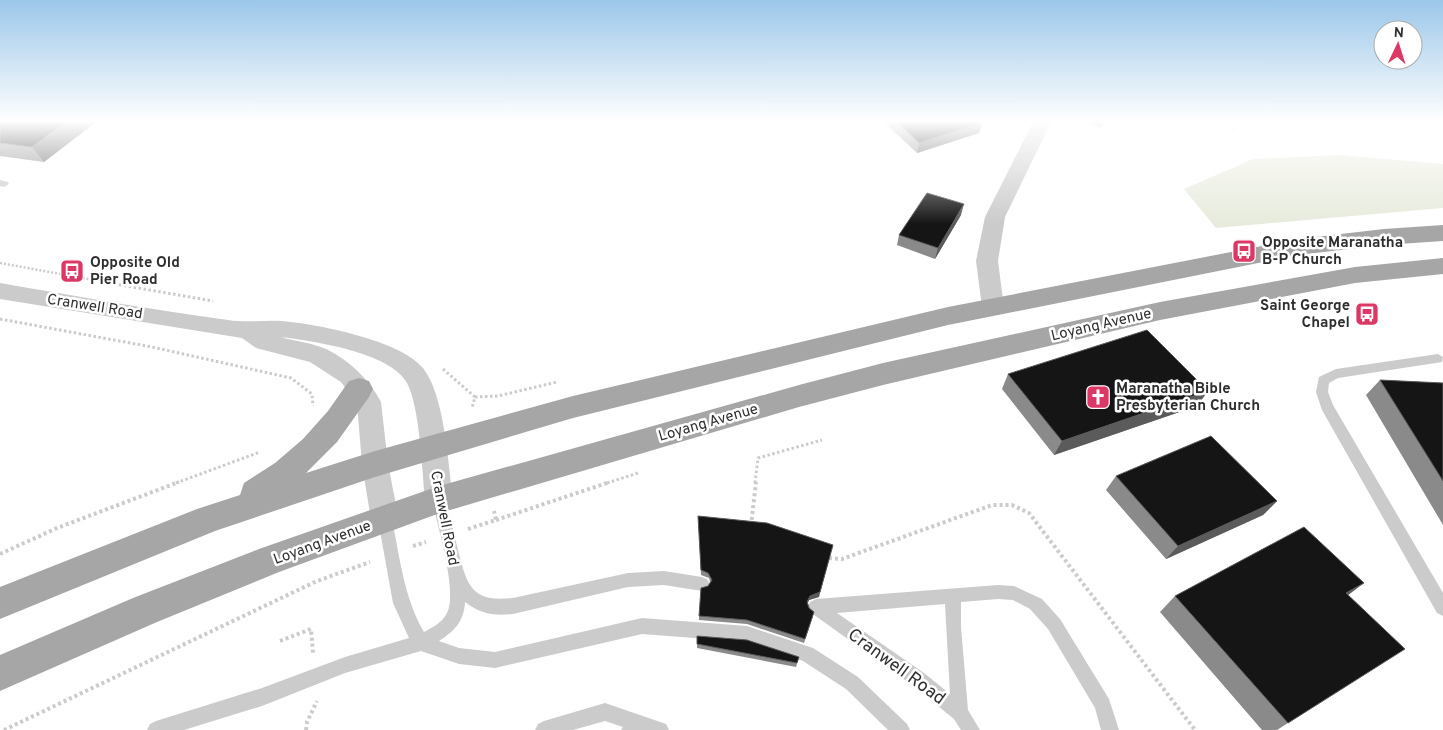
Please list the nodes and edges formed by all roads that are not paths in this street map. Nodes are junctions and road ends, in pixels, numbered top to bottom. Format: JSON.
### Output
{"nodes":[{"id":1,"x":1025,"y":156,"type":"edge"},
{"id":2,"x":1443,"y":233,"type":"edge"},
{"id":3,"x":1443,"y":266,"type":"edge"},
{"id":4,"x":0,"y":291,"type":"edge"},
{"id":5,"x":993,"y":307,"type":"junction"},
{"id":6,"x":248,"y":331,"type":"junction"},
{"id":7,"x":1438,"y":359,"type":"dead end"},
{"id":8,"x":360,"y":389,"type":"junction"},
{"id":9,"x":431,"y":448,"type":"junction"},
{"id":10,"x":376,"y":464,"type":"junction"},
{"id":11,"x":439,"y":500,"type":"junction"},
{"id":12,"x":208,"y":519,"type":"junction"},
{"id":13,"x":385,"y":520,"type":"junction"},
{"id":14,"x":458,"y":582,"type":"junction"},
{"id":15,"x":702,"y":584,"type":"dead end"},
{"id":16,"x":953,"y":596,"type":"junction"},
{"id":17,"x":0,"y":603,"type":"edge"},
{"id":18,"x":1443,"y":608,"type":"edge"},
{"id":19,"x":421,"y":643,"type":"junction"},
{"id":20,"x":0,"y":673,"type":"edge"},
{"id":21,"x":960,"y":713,"type":"junction"},
{"id":22,"x":633,"y":726,"type":"edge"},
{"id":23,"x":156,"y":730,"type":"edge"},
{"id":24,"x":544,"y":730,"type":"edge"},
{"id":25,"x":660,"y":730,"type":"edge"},
{"id":26,"x":901,"y":730,"type":"edge"},
{"id":27,"x":971,"y":730,"type":"edge"},
{"id":28,"x":1110,"y":730,"type":"edge"}],
"edges":[{"from":1,"to":5,"type":"street"},
{"from":2,"to":5,"type":"main road"},
{"from":3,"to":11,"type":"main road","name":"Loyang Avenue"},
{"from":4,"to":6,"type":"street","name":"Cranwell Road"},
{"from":5,"to":9,"type":"main road"},
{"from":6,"to":8,"type":"street","name":"Cranwell Road"},
{"from":6,"to":9,"type":"street","name":"Cranwell Road"},
{"from":7,"to":18,"type":"lane"},
{"from":8,"to":10,"type":"street","name":"Cranwell Road"},
{"from":8,"to":12,"type":"main road"},
{"from":9,"to":10,"type":"main road"},
{"from":9,"to":11,"type":"street","name":"Cranwell Road"},
{"from":10,"to":12,"type":"main road"},
{"from":10,"to":13,"type":"street","name":"Cranwell Road"},
{"from":11,"to":13,"type":"main road","name":"Loyang Avenue"},
{"from":11,"to":14,"type":"lane","name":"Cranwell Road"},
{"from":12,"to":17,"type":"main road"},
{"from":13,"to":19,"type":"lane","name":"Cranwell Road"},
{"from":13,"to":20,"type":"main road","name":"Loyang Avenue"},
{"from":14,"to":15,"type":"lane","name":"Cranwell Road"},
{"from":14,"to":19,"type":"lane"},
{"from":16,"to":21,"type":"lane"},
{"from":16,"to":21,"type":"lane","name":"Cranwell Road"},
{"from":16,"to":28,"type":"lane"},
{"from":19,"to":23,"type":"lane"},
{"from":19,"to":26,"type":"lane"},
{"from":21,"to":27,"type":"lane","name":"Cranwell Road"},
{"from":22,"to":24,"type":"lane"},
{"from":22,"to":25,"type":"lane"}]}
